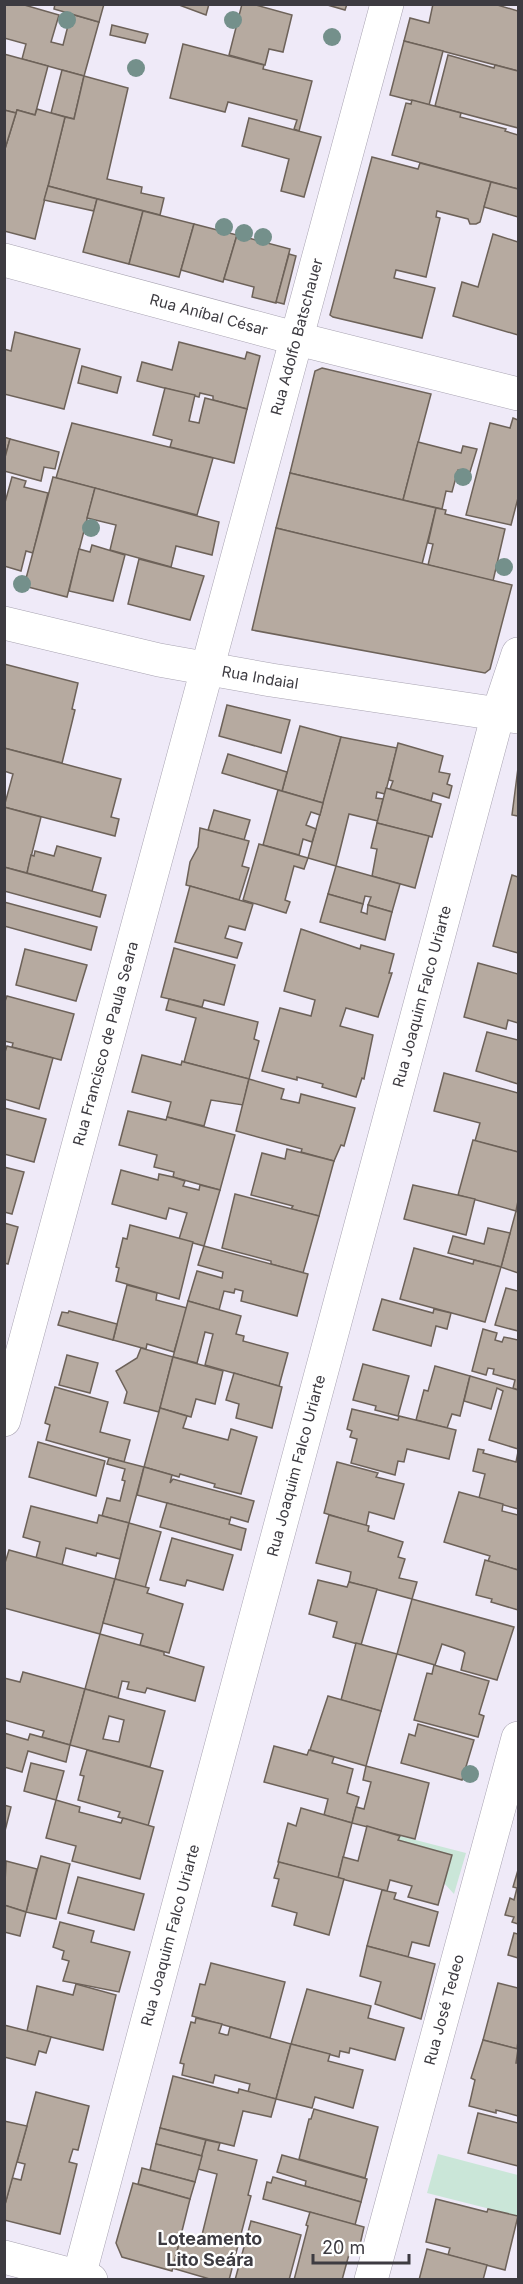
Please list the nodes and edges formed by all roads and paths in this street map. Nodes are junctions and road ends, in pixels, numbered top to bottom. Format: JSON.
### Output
{"nodes":[{"id":1,"x":387,"y":4,"type":"edge"},
{"id":2,"x":4,"y":260,"type":"edge"},
{"id":3,"x":298,"y":339,"type":"junction"},
{"id":4,"x":519,"y":394,"type":"edge"},
{"id":5,"x":4,"y":623,"type":"edge"},
{"id":6,"x":519,"y":654,"type":"edge"},
{"id":7,"x":208,"y":669,"type":"junction"},
{"id":8,"x":508,"y":716,"type":"edge"},
{"id":9,"x":4,"y":1420,"type":"edge"},
{"id":10,"x":519,"y":1738,"type":"edge"},
{"id":11,"x":4,"y":2257,"type":"edge"},
{"id":12,"x":83,"y":2278,"type":"edge"},
{"id":13,"x":371,"y":2280,"type":"edge"}],
"edges":[{"from":1,"to":3,"type":"street","name":"Rua Adolfo Batschauer"},
{"from":2,"to":3,"type":"street","name":"Rua Aníbal César"},
{"from":3,"to":4,"type":"street","name":"Rua Aníbal César"},
{"from":3,"to":7,"type":"street","name":"Rua Adolfo Batschauer"},
{"from":5,"to":7,"type":"street","name":"Rua Indaial"},
{"from":6,"to":8,"type":"street","name":"Rua Joaquim Falco Uriarte"},
{"from":7,"to":8,"type":"street","name":"Rua Indaial"},
{"from":7,"to":9,"type":"street","name":"Rua Francisco de Paula Seara"},
{"from":8,"to":12,"type":"street","name":"Rua Joaquim Falco Uriarte"},
{"from":10,"to":13,"type":"street","name":"Rua José Tedeo"},
{"from":11,"to":12,"type":"street"}]}
